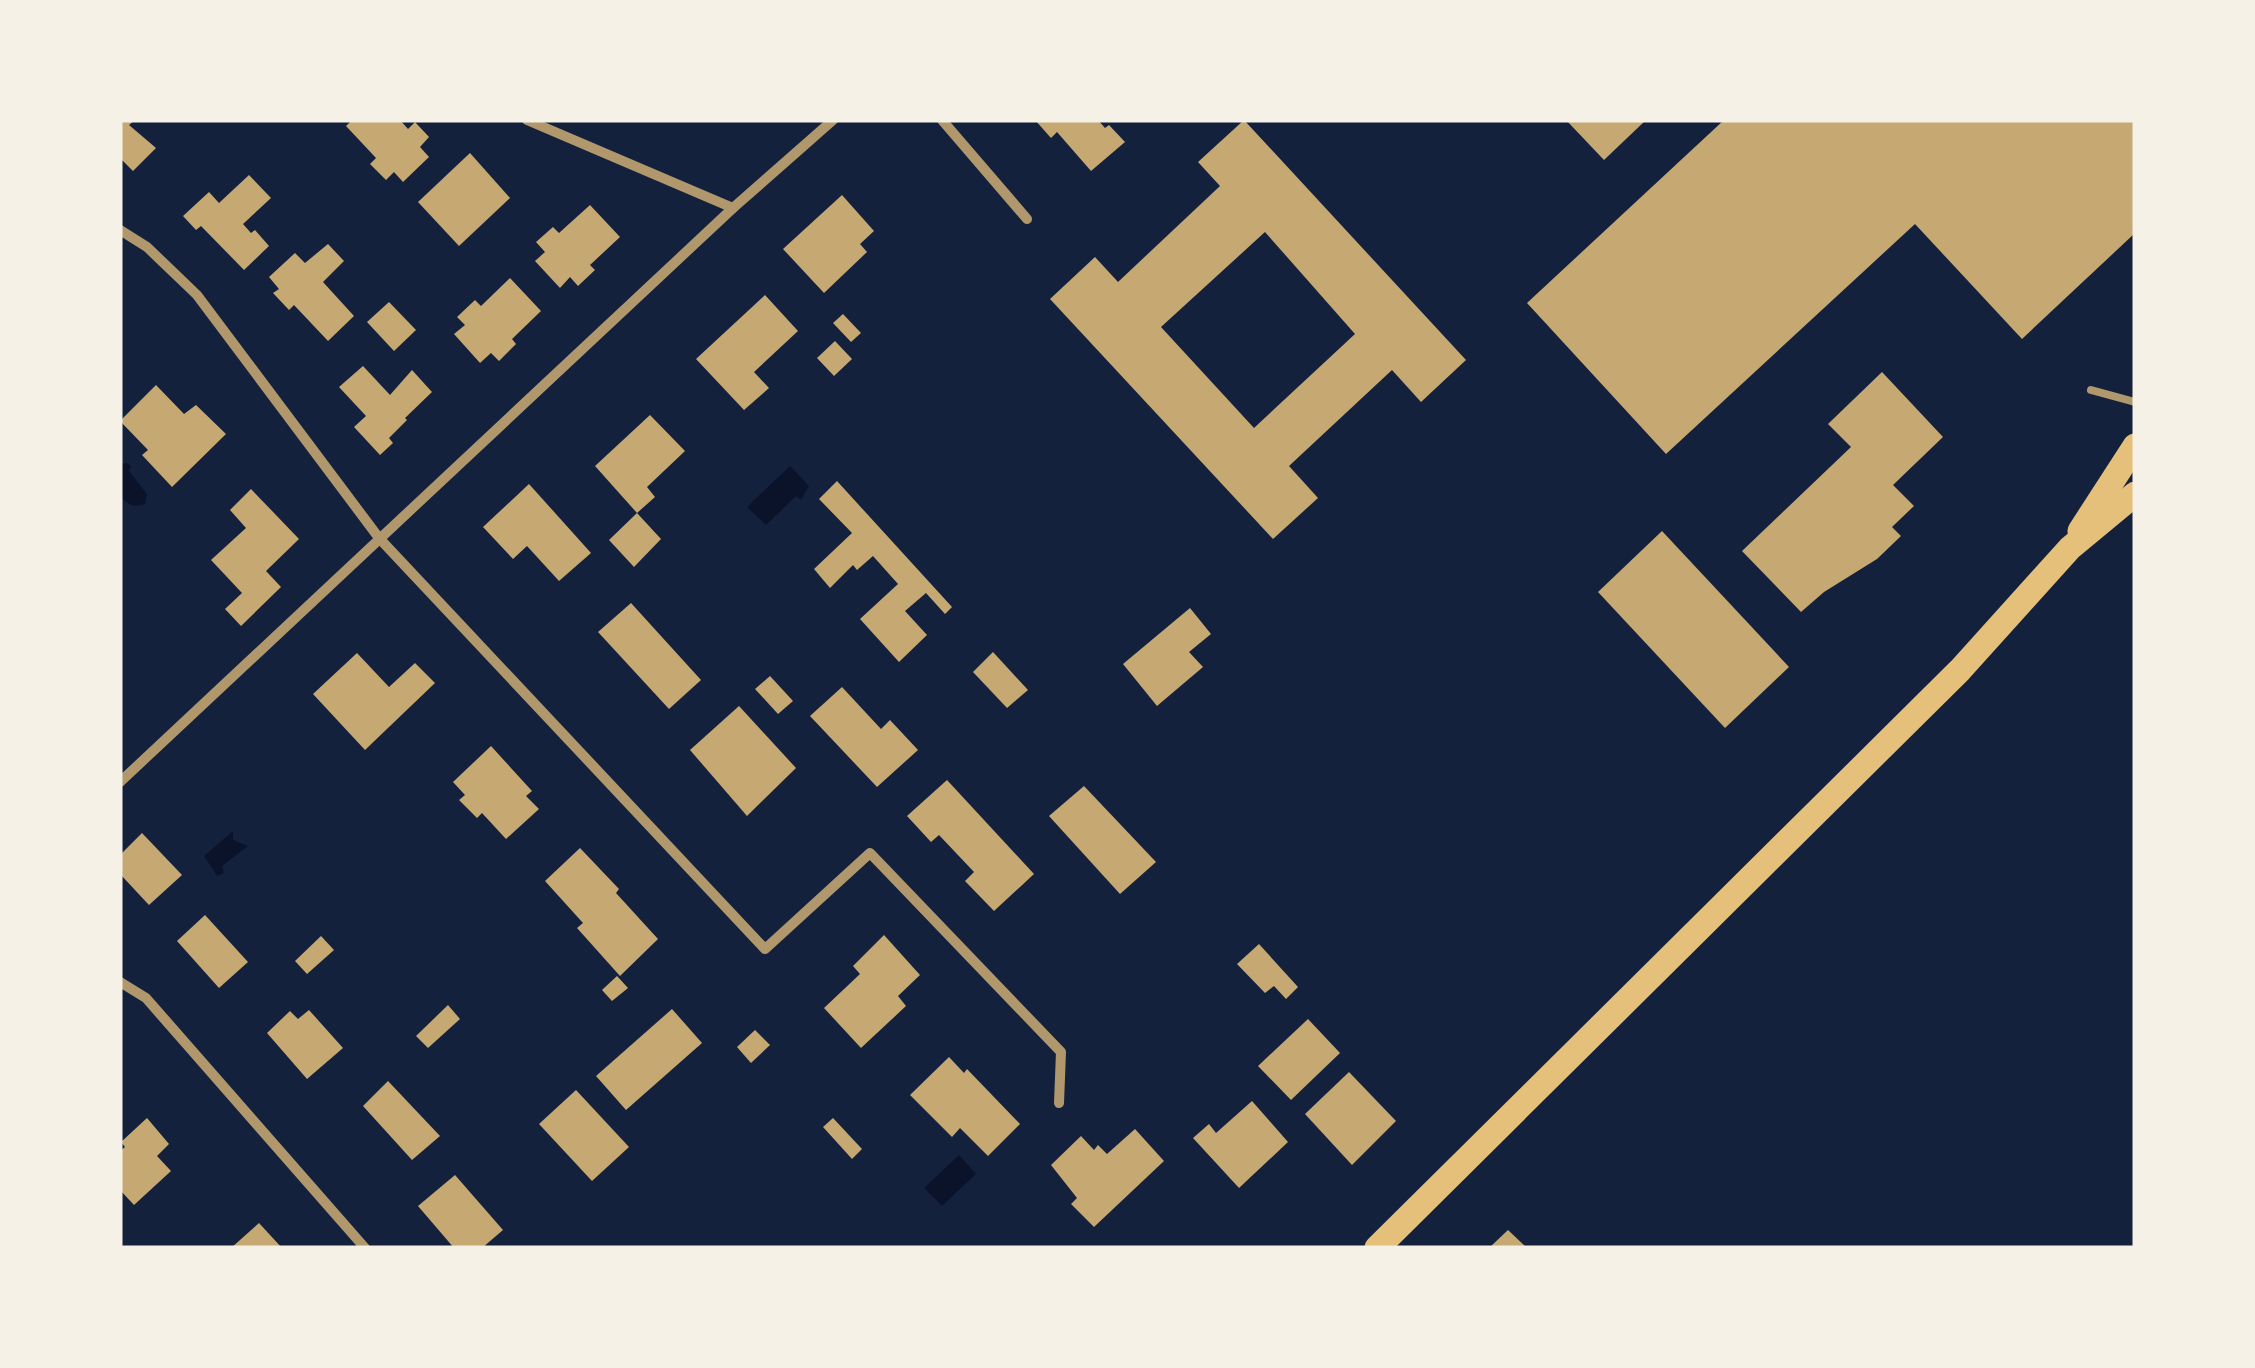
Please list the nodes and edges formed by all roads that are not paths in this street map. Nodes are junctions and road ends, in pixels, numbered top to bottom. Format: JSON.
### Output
{"nodes":[{"id":1,"x":528,"y":120,"type":"edge"},
{"id":2,"x":833,"y":120,"type":"edge"},
{"id":3,"x":942,"y":120,"type":"edge"},
{"id":4,"x":733,"y":208,"type":"junction"},
{"id":5,"x":1027,"y":218,"type":"dead end"},
{"id":6,"x":120,"y":230,"type":"edge"},
{"id":7,"x":2091,"y":390,"type":"dead end"},
{"id":8,"x":2135,"y":402,"type":"edge"},
{"id":9,"x":2135,"y":446,"type":"edge"},
{"id":10,"x":2135,"y":494,"type":"edge"},
{"id":11,"x":379,"y":538,"type":"junction"},
{"id":12,"x":2070,"y":548,"type":"junction"},
{"id":13,"x":120,"y":782,"type":"edge"},
{"id":14,"x":120,"y":982,"type":"edge"},
{"id":15,"x":1060,"y":1103,"type":"dead end"},
{"id":16,"x":365,"y":1248,"type":"edge"},
{"id":17,"x":1377,"y":1248,"type":"edge"}],
"edges":[{"from":1,"to":4,"type":"street"},
{"from":2,"to":4,"type":"street"},
{"from":3,"to":5,"type":"street"},
{"from":4,"to":11,"type":"street"},
{"from":6,"to":11,"type":"street"},
{"from":7,"to":8,"type":"lane"},
{"from":9,"to":12,"type":"main road"},
{"from":10,"to":12,"type":"main road"},
{"from":11,"to":13,"type":"street"},
{"from":11,"to":15,"type":"street"},
{"from":12,"to":17,"type":"main road"},
{"from":14,"to":16,"type":"street"}]}
